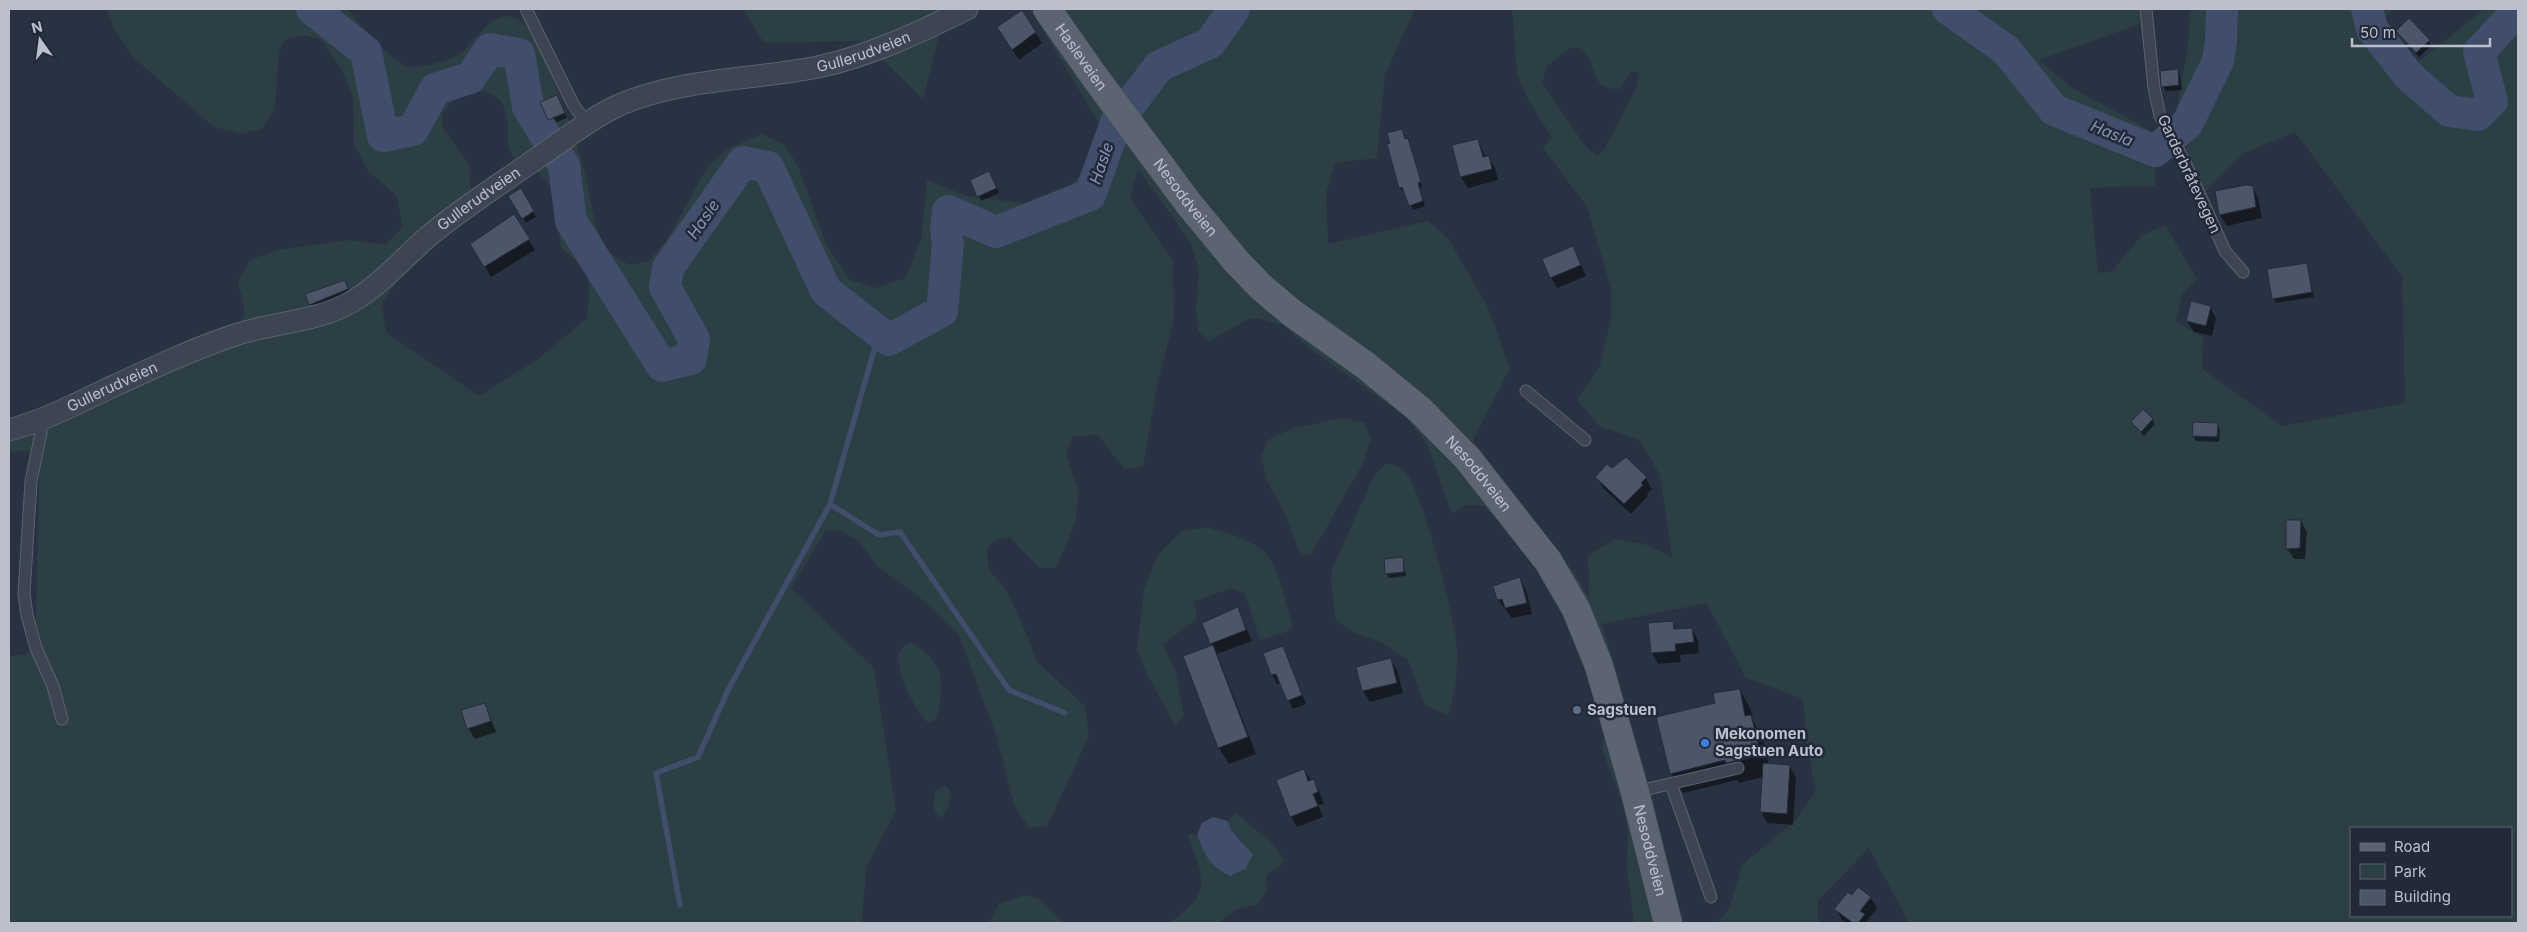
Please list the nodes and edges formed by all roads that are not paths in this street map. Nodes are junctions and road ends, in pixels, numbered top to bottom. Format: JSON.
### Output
{"nodes":[{"id":1,"x":526,"y":9,"type":"edge"},
{"id":2,"x":967,"y":9,"type":"edge"},
{"id":3,"x":1047,"y":9,"type":"edge"},
{"id":4,"x":2146,"y":9,"type":"edge"},
{"id":5,"x":586,"y":122,"type":"junction"},
{"id":6,"x":1131,"y":126,"type":"joint"},
{"id":7,"x":2243,"y":272,"type":"dead end"},
{"id":8,"x":1526,"y":391,"type":"dead end"},
{"id":9,"x":37,"y":422,"type":"junction"},
{"id":10,"x":9,"y":430,"type":"edge"},
{"id":11,"x":1585,"y":440,"type":"dead end"},
{"id":12,"x":62,"y":719,"type":"dead end"},
{"id":13,"x":1738,"y":768,"type":"dead end"},
{"id":14,"x":1671,"y":784,"type":"junction"},
{"id":15,"x":1635,"y":792,"type":"junction"},
{"id":16,"x":1711,"y":897,"type":"dead end"},
{"id":17,"x":1668,"y":923,"type":"edge"}],
"edges":[{"from":1,"to":5,"type":"lane"},
{"from":2,"to":5,"type":"street","name":"Gullerudveien"},
{"from":3,"to":6,"type":"main road","name":"Hasleveien"},
{"from":4,"to":7,"type":"lane","name":"Garderbråtevegen"},
{"from":5,"to":9,"type":"street","name":"Gullerudveien"},
{"from":6,"to":15,"type":"main road","name":"Nesoddveien"},
{"from":8,"to":11,"type":"lane"},
{"from":9,"to":10,"type":"street","name":"Gullerudveien"},
{"from":9,"to":12,"type":"lane"},
{"from":13,"to":14,"type":"lane"},
{"from":14,"to":15,"type":"lane"},
{"from":14,"to":16,"type":"lane"},
{"from":15,"to":17,"type":"main road","name":"Nesoddveien"}]}
